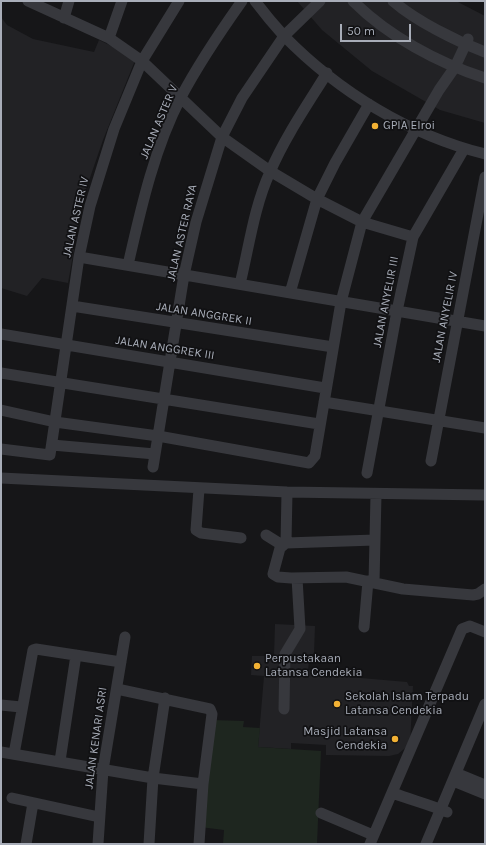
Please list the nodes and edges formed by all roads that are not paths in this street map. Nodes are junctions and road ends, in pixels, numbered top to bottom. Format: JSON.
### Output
{"nodes":[{"id":1,"x":28,"y":1,"type":"edge"},
{"id":2,"x":69,"y":1,"type":"edge"},
{"id":3,"x":122,"y":1,"type":"edge"},
{"id":4,"x":179,"y":1,"type":"edge"},
{"id":5,"x":242,"y":1,"type":"edge"},
{"id":6,"x":255,"y":1,"type":"edge"},
{"id":7,"x":320,"y":1,"type":"edge"},
{"id":8,"x":353,"y":1,"type":"edge"},
{"id":9,"x":399,"y":3,"type":"edge"},
{"id":10,"x":64,"y":18,"type":"junction"},
{"id":11,"x":284,"y":36,"type":"junction"},
{"id":12,"x":109,"y":38,"type":"junction"},
{"id":13,"x":467,"y":42,"type":"junction"},
{"id":14,"x":485,"y":45,"type":"edge"},
{"id":15,"x":485,"y":52,"type":"edge"},
{"id":16,"x":142,"y":61,"type":"junction"},
{"id":17,"x":455,"y":67,"type":"junction"},
{"id":18,"x":327,"y":74,"type":"junction"},
{"id":19,"x":485,"y":78,"type":"edge"},
{"id":20,"x":181,"y":98,"type":"junction"},
{"id":21,"x":369,"y":104,"type":"junction"},
{"id":22,"x":416,"y":131,"type":"junction"},
{"id":23,"x":222,"y":137,"type":"junction"},
{"id":24,"x":464,"y":148,"type":"junction"},
{"id":25,"x":485,"y":154,"type":"edge"},
{"id":26,"x":270,"y":171,"type":"junction"},
{"id":27,"x":485,"y":177,"type":"edge"},
{"id":28,"x":316,"y":199,"type":"junction"},
{"id":29,"x":362,"y":222,"type":"junction"},
{"id":30,"x":413,"y":237,"type":"junction"},
{"id":31,"x":79,"y":257,"type":"junction"},
{"id":32,"x":128,"y":265,"type":"junction"},
{"id":33,"x":184,"y":275,"type":"junction"},
{"id":34,"x":240,"y":284,"type":"junction"},
{"id":35,"x":290,"y":293,"type":"junction"},
{"id":36,"x":341,"y":302,"type":"junction"},
{"id":37,"x":72,"y":306,"type":"junction"},
{"id":38,"x":397,"y":311,"type":"junction"},
{"id":39,"x":458,"y":321,"type":"junction"},
{"id":40,"x":176,"y":323,"type":"junction"},
{"id":41,"x":485,"y":326,"type":"edge"},
{"id":42,"x":1,"y":334,"type":"edge"},
{"id":43,"x":66,"y":345,"type":"junction"},
{"id":44,"x":333,"y":347,"type":"junction"},
{"id":45,"x":170,"y":362,"type":"junction"},
{"id":46,"x":1,"y":373,"type":"edge"},
{"id":47,"x":60,"y":382,"type":"junction"},
{"id":48,"x":325,"y":388,"type":"junction"},
{"id":49,"x":164,"y":399,"type":"junction"},
{"id":50,"x":324,"y":402,"type":"junction"},
{"id":51,"x":1,"y":410,"type":"edge"},
{"id":52,"x":379,"y":410,"type":"junction"},
{"id":53,"x":439,"y":420,"type":"junction"},
{"id":54,"x":55,"y":422,"type":"junction"},
{"id":55,"x":319,"y":424,"type":"junction"},
{"id":56,"x":485,"y":428,"type":"edge"},
{"id":57,"x":158,"y":436,"type":"junction"},
{"id":58,"x":1,"y":449,"type":"edge"},
{"id":59,"x":51,"y":450,"type":"junction"},
{"id":60,"x":155,"y":454,"type":"junction"},
{"id":61,"x":431,"y":461,"type":"dead end"},
{"id":62,"x":154,"y":468,"type":"dead end"},
{"id":63,"x":367,"y":473,"type":"dead end"},
{"id":64,"x":1,"y":478,"type":"edge"},
{"id":65,"x":199,"y":489,"type":"junction"},
{"id":66,"x":287,"y":492,"type":"junction"},
{"id":67,"x":376,"y":495,"type":"junction"},
{"id":68,"x":485,"y":495,"type":"edge"},
{"id":69,"x":266,"y":535,"type":"dead end"},
{"id":70,"x":241,"y":538,"type":"dead end"},
{"id":71,"x":375,"y":540,"type":"junction"},
{"id":72,"x":284,"y":544,"type":"junction"},
{"id":73,"x":297,"y":578,"type":"junction"},
{"id":74,"x":371,"y":581,"type":"junction"},
{"id":75,"x":485,"y":589,"type":"edge"},
{"id":76,"x":364,"y":627,"type":"dead end"},
{"id":77,"x":485,"y":632,"type":"edge"},
{"id":78,"x":125,"y":637,"type":"dead end"},
{"id":79,"x":76,"y":655,"type":"junction"},
{"id":80,"x":121,"y":662,"type":"junction"},
{"id":81,"x":117,"y":689,"type":"junction"},
{"id":82,"x":165,"y":698,"type":"junction"},
{"id":83,"x":1,"y":705,"type":"edge"},
{"id":84,"x":485,"y":706,"type":"edge"},
{"id":85,"x":21,"y":707,"type":"junction"},
{"id":86,"x":284,"y":709,"type":"dead end"},
{"id":87,"x":485,"y":722,"type":"edge"},
{"id":88,"x":1,"y":752,"type":"edge"},
{"id":89,"x":14,"y":754,"type":"junction"},
{"id":90,"x":60,"y":761,"type":"junction"},
{"id":91,"x":104,"y":770,"type":"junction"},
{"id":92,"x":153,"y":778,"type":"junction"},
{"id":93,"x":458,"y":779,"type":"junction"},
{"id":94,"x":203,"y":784,"type":"junction"},
{"id":95,"x":485,"y":785,"type":"edge"},
{"id":96,"x":393,"y":793,"type":"junction"},
{"id":97,"x":485,"y":794,"type":"edge"},
{"id":98,"x":12,"y":798,"type":"dead end"},
{"id":99,"x":33,"y":803,"type":"junction"},
{"id":100,"x":321,"y":813,"type":"dead end"},
{"id":101,"x":442,"y":814,"type":"junction"},
{"id":102,"x":99,"y":816,"type":"junction"},
{"id":103,"x":434,"y":838,"type":"edge"},
{"id":104,"x":371,"y":840,"type":"edge"},
{"id":105,"x":26,"y":844,"type":"edge"},
{"id":106,"x":98,"y":844,"type":"edge"},
{"id":107,"x":149,"y":844,"type":"edge"},
{"id":108,"x":199,"y":844,"type":"edge"},
{"id":109,"x":426,"y":844,"type":"edge"}],
"edges":[{"from":1,"to":10,"type":"street"},
{"from":2,"to":10,"type":"street"},
{"from":3,"to":12,"type":"street"},
{"from":4,"to":16,"type":"street","name":"JALAN ASTER IV"},
{"from":5,"to":20,"type":"street","name":"JALAN ASTER V"},
{"from":6,"to":11,"type":"street"},
{"from":7,"to":11,"type":"street","name":"JALAN ASTER RAYA"},
{"from":8,"to":17,"type":"street"},
{"from":9,"to":13,"type":"street"},
{"from":10,"to":12,"type":"street"},
{"from":11,"to":18,"type":"street"},
{"from":11,"to":23,"type":"street","name":"JALAN ASTER RAYA"},
{"from":12,"to":16,"type":"street"},
{"from":13,"to":14,"type":"street"},
{"from":13,"to":15,"type":"street"},
{"from":13,"to":17,"type":"street"},
{"from":16,"to":20,"type":"street"},
{"from":16,"to":31,"type":"street","name":"JALAN ASTER IV"},
{"from":17,"to":19,"type":"street"},
{"from":17,"to":22,"type":"street"},
{"from":18,"to":21,"type":"street"},
{"from":18,"to":26,"type":"street"},
{"from":20,"to":23,"type":"street"},
{"from":20,"to":32,"type":"street","name":"JALAN ASTER V"},
{"from":21,"to":22,"type":"street"},
{"from":21,"to":28,"type":"street"},
{"from":22,"to":24,"type":"street"},
{"from":22,"to":29,"type":"street"},
{"from":23,"to":26,"type":"street"},
{"from":23,"to":33,"type":"street","name":"JALAN ASTER RAYA"},
{"from":24,"to":25,"type":"street"},
{"from":24,"to":30,"type":"street","name":"JALAN ANYELIR III"},
{"from":26,"to":28,"type":"street"},
{"from":26,"to":34,"type":"street"},
{"from":27,"to":39,"type":"street","name":"JALAN ANYELIR IV"},
{"from":28,"to":29,"type":"street"},
{"from":28,"to":35,"type":"street"},
{"from":29,"to":30,"type":"street"},
{"from":29,"to":36,"type":"street"},
{"from":30,"to":38,"type":"street","name":"JALAN ANYELIR III"},
{"from":31,"to":32,"type":"street"},
{"from":31,"to":37,"type":"street","name":"JALAN ASTER IV"},
{"from":32,"to":33,"type":"street"},
{"from":33,"to":34,"type":"street"},
{"from":33,"to":40,"type":"street","name":"JALAN ASTER RAYA"},
{"from":34,"to":35,"type":"street"},
{"from":35,"to":36,"type":"street"},
{"from":36,"to":38,"type":"street"},
{"from":36,"to":44,"type":"street"},
{"from":37,"to":40,"type":"street","name":"JALAN ANGGREK II"},
{"from":37,"to":43,"type":"street","name":"JALAN ASTER IV"},
{"from":38,"to":39,"type":"street"},
{"from":38,"to":52,"type":"street","name":"JALAN ANYELIR III"},
{"from":39,"to":41,"type":"street"},
{"from":39,"to":53,"type":"street","name":"JALAN ANYELIR IV"},
{"from":40,"to":44,"type":"street","name":"JALAN ANGGREK II"},
{"from":40,"to":45,"type":"street","name":"JALAN ASTER RAYA"},
{"from":42,"to":43,"type":"street","name":"JALAN ANGGREK III"},
{"from":43,"to":45,"type":"street","name":"JALAN ANGGREK III"},
{"from":43,"to":47,"type":"street","name":"JALAN ASTER IV"},
{"from":44,"to":48,"type":"street"},
{"from":45,"to":48,"type":"street","name":"JALAN ANGGREK III"},
{"from":45,"to":49,"type":"street","name":"JALAN ASTER RAYA"},
{"from":46,"to":47,"type":"street"},
{"from":47,"to":49,"type":"street"},
{"from":47,"to":54,"type":"street","name":"JALAN ASTER IV"},
{"from":48,"to":50,"type":"street"},
{"from":49,"to":55,"type":"street"},
{"from":49,"to":57,"type":"street","name":"JALAN ASTER RAYA"},
{"from":50,"to":52,"type":"street"},
{"from":50,"to":55,"type":"street"},
{"from":51,"to":54,"type":"street"},
{"from":52,"to":53,"type":"street"},
{"from":52,"to":63,"type":"street","name":"JALAN ANYELIR III"},
{"from":53,"to":56,"type":"street"},
{"from":53,"to":61,"type":"street","name":"JALAN ANYELIR IV"},
{"from":54,"to":57,"type":"street"},
{"from":54,"to":59,"type":"street","name":"JALAN ASTER IV"},
{"from":55,"to":57,"type":"street"},
{"from":57,"to":60,"type":"street","name":"JALAN ASTER RAYA"},
{"from":58,"to":59,"type":"street"},
{"from":59,"to":60,"type":"street"},
{"from":60,"to":62,"type":"street","name":"JALAN ASTER RAYA"},
{"from":64,"to":65,"type":"street"},
{"from":65,"to":66,"type":"street"},
{"from":65,"to":70,"type":"street"},
{"from":66,"to":67,"type":"street"},
{"from":66,"to":72,"type":"street"},
{"from":67,"to":68,"type":"street"},
{"from":67,"to":71,"type":"street"},
{"from":69,"to":72,"type":"street"},
{"from":71,"to":72,"type":"street"},
{"from":71,"to":74,"type":"street"},
{"from":72,"to":73,"type":"street"},
{"from":73,"to":74,"type":"street"},
{"from":73,"to":86,"type":"street"},
{"from":74,"to":75,"type":"street"},
{"from":74,"to":76,"type":"street"},
{"from":77,"to":96,"type":"street"},
{"from":78,"to":80,"type":"street","name":"JALAN KENARI ASRI"},
{"from":79,"to":80,"type":"street"},
{"from":79,"to":85,"type":"street"},
{"from":79,"to":90,"type":"street"},
{"from":80,"to":81,"type":"street","name":"JALAN KENARI ASRI"},
{"from":81,"to":82,"type":"street"},
{"from":81,"to":91,"type":"street","name":"JALAN KENARI ASRI"},
{"from":82,"to":92,"type":"street"},
{"from":82,"to":94,"type":"street"},
{"from":83,"to":85,"type":"street"},
{"from":84,"to":93,"type":"street"},
{"from":85,"to":89,"type":"street"},
{"from":87,"to":93,"type":"street"},
{"from":88,"to":89,"type":"street"},
{"from":89,"to":90,"type":"street"},
{"from":90,"to":91,"type":"street"},
{"from":91,"to":92,"type":"street"},
{"from":91,"to":102,"type":"street","name":"JALAN KENARI ASRI"},
{"from":92,"to":94,"type":"street"},
{"from":92,"to":107,"type":"street"},
{"from":93,"to":95,"type":"street"},
{"from":93,"to":97,"type":"street"},
{"from":93,"to":101,"type":"street"},
{"from":94,"to":108,"type":"street"},
{"from":96,"to":101,"type":"street"},
{"from":96,"to":104,"type":"street"},
{"from":98,"to":99,"type":"street"},
{"from":99,"to":102,"type":"street"},
{"from":99,"to":105,"type":"street"},
{"from":100,"to":104,"type":"street"},
{"from":101,"to":103,"type":"street"},
{"from":102,"to":106,"type":"street","name":"JALAN KENARI ASRI"},
{"from":103,"to":109,"type":"street"}]}
